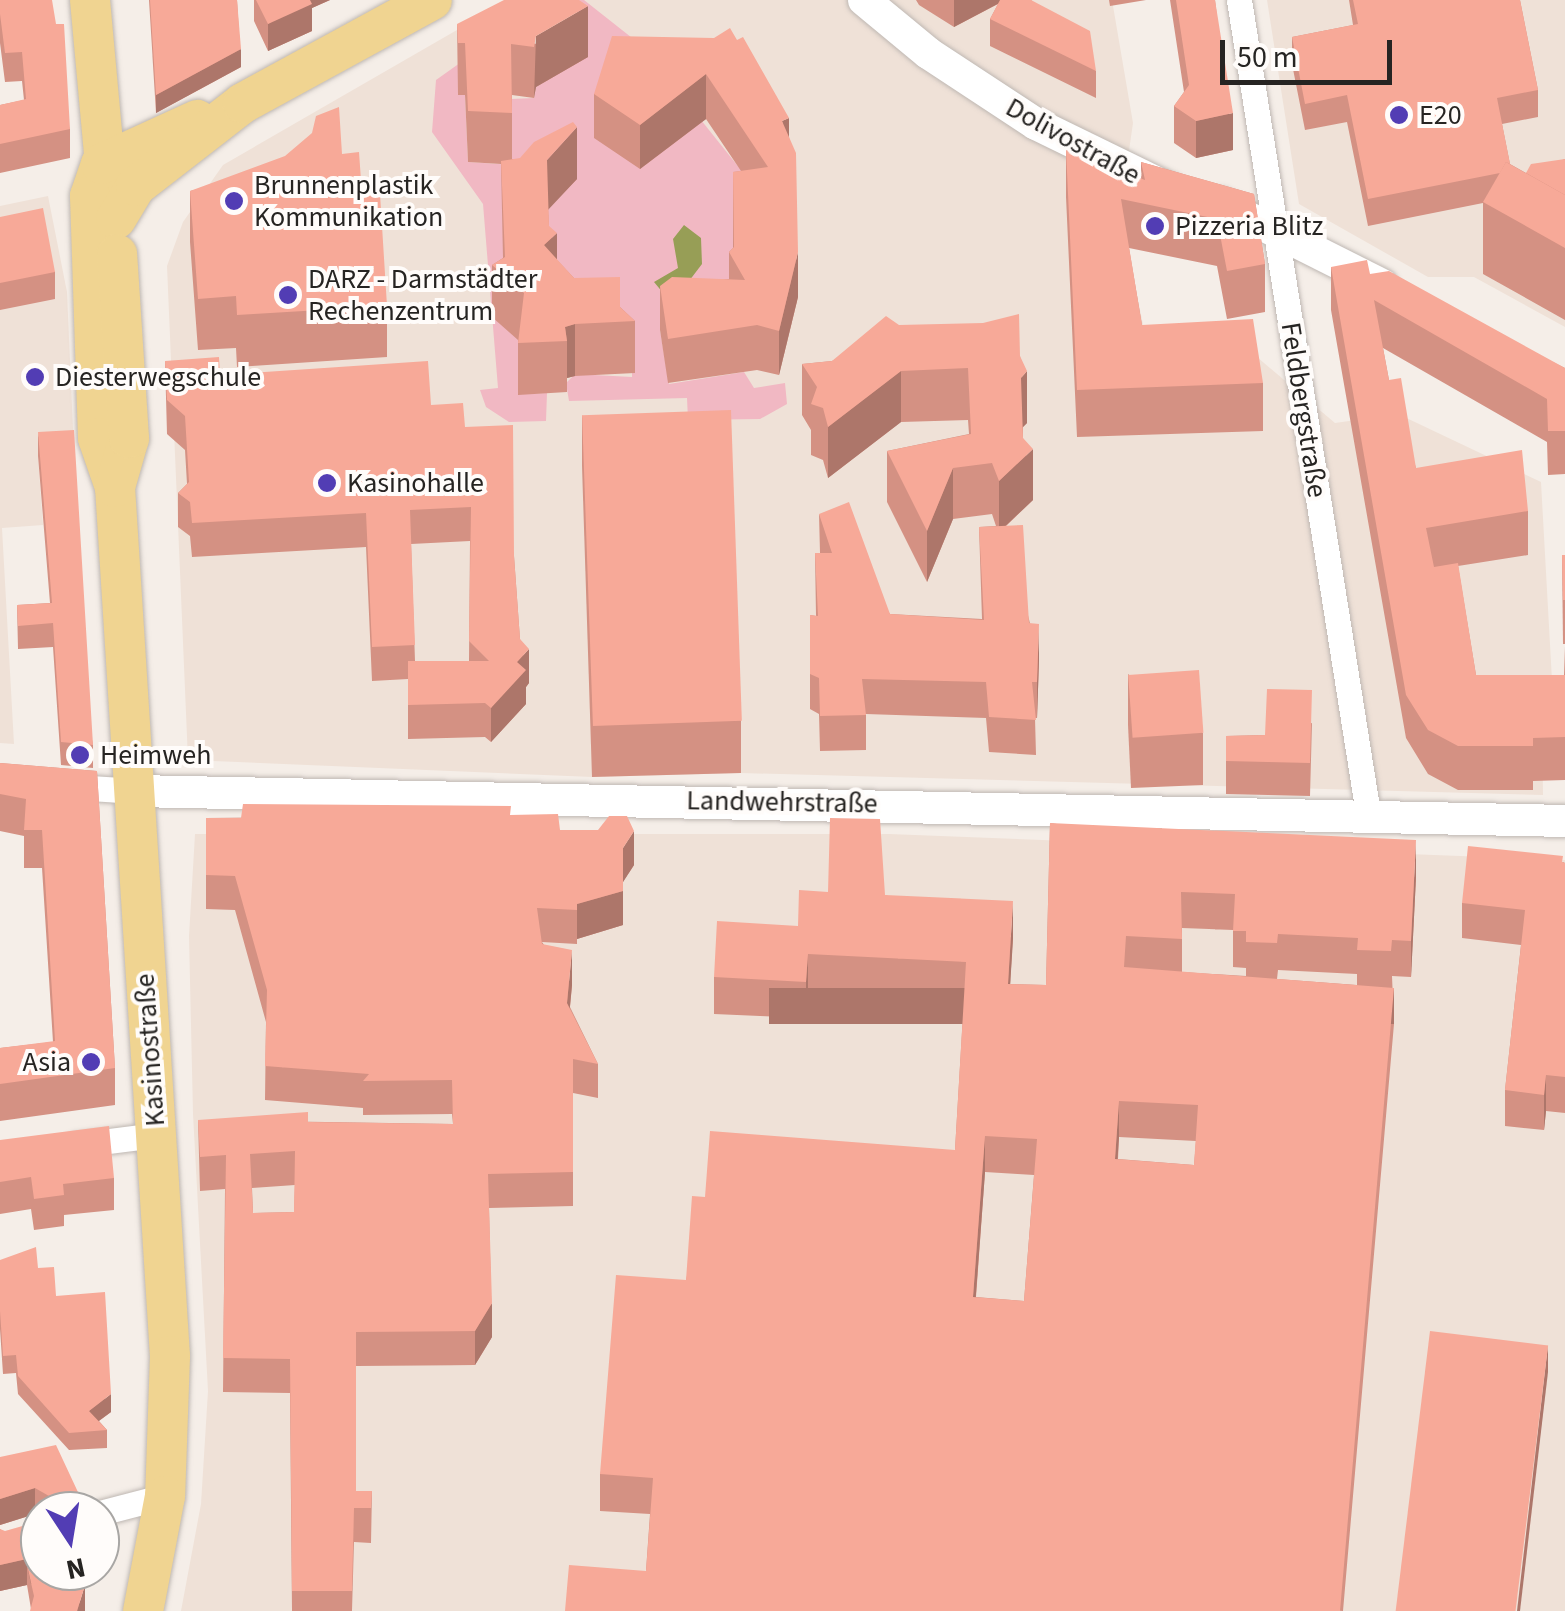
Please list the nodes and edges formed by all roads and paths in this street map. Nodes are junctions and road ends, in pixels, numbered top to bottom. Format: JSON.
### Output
{"nodes":[{"id":1,"x":90,"y":0,"type":"edge"},
{"id":2,"x":432,"y":0,"type":"edge"},
{"id":3,"x":864,"y":0,"type":"edge"},
{"id":4,"x":1239,"y":0,"type":"edge"},
{"id":5,"x":242,"y":103,"type":"junction"},
{"id":6,"x":101,"y":164,"type":"junction"},
{"id":7,"x":116,"y":219,"type":"junction"},
{"id":8,"x":1275,"y":228,"type":"junction"},
{"id":9,"x":1418,"y":306,"type":"edge"},
{"id":10,"x":115,"y":488,"type":"junction"},
{"id":11,"x":0,"y":782,"type":"edge"},
{"id":12,"x":135,"y":791,"type":"junction"},
{"id":13,"x":1369,"y":820,"type":"junction"},
{"id":14,"x":1565,"y":821,"type":"edge"},
{"id":15,"x":156,"y":1135,"type":"junction"},
{"id":16,"x":49,"y":1149,"type":"edge"},
{"id":17,"x":165,"y":1496,"type":"junction"},
{"id":18,"x":120,"y":1508,"type":"edge"},
{"id":19,"x":143,"y":1611,"type":"edge"}],
"edges":[{"from":1,"to":6,"type":"main road","name":"Kasinostraße"},
{"from":2,"to":5,"type":"main road"},
{"from":3,"to":8,"type":"street","name":"Dolivostraße"},
{"from":4,"to":8,"type":"street","name":"Feldbergstraße"},
{"from":5,"to":6,"type":"main road"},
{"from":5,"to":7,"type":"main road"},
{"from":6,"to":7,"type":"main road","name":"Kasinostraße"},
{"from":6,"to":10,"type":"main road","name":"Kasinostraße"},
{"from":7,"to":10,"type":"main road","name":"Kasinostraße"},
{"from":8,"to":9,"type":"street","name":"Dolivostraße"},
{"from":8,"to":13,"type":"street","name":"Feldbergstraße"},
{"from":10,"to":12,"type":"main road","name":"Kasinostraße"},
{"from":11,"to":12,"type":"street","name":"Landwehrstraße"},
{"from":12,"to":13,"type":"street","name":"Landwehrstraße"},
{"from":12,"to":15,"type":"main road","name":"Kasinostraße"},
{"from":13,"to":14,"type":"street","name":"Landwehrstraße"},
{"from":15,"to":16,"type":"street"},
{"from":15,"to":17,"type":"main road","name":"Kasinostraße"},
{"from":17,"to":18,"type":"street"},
{"from":17,"to":19,"type":"main road","name":"Kasinostraße"}]}
